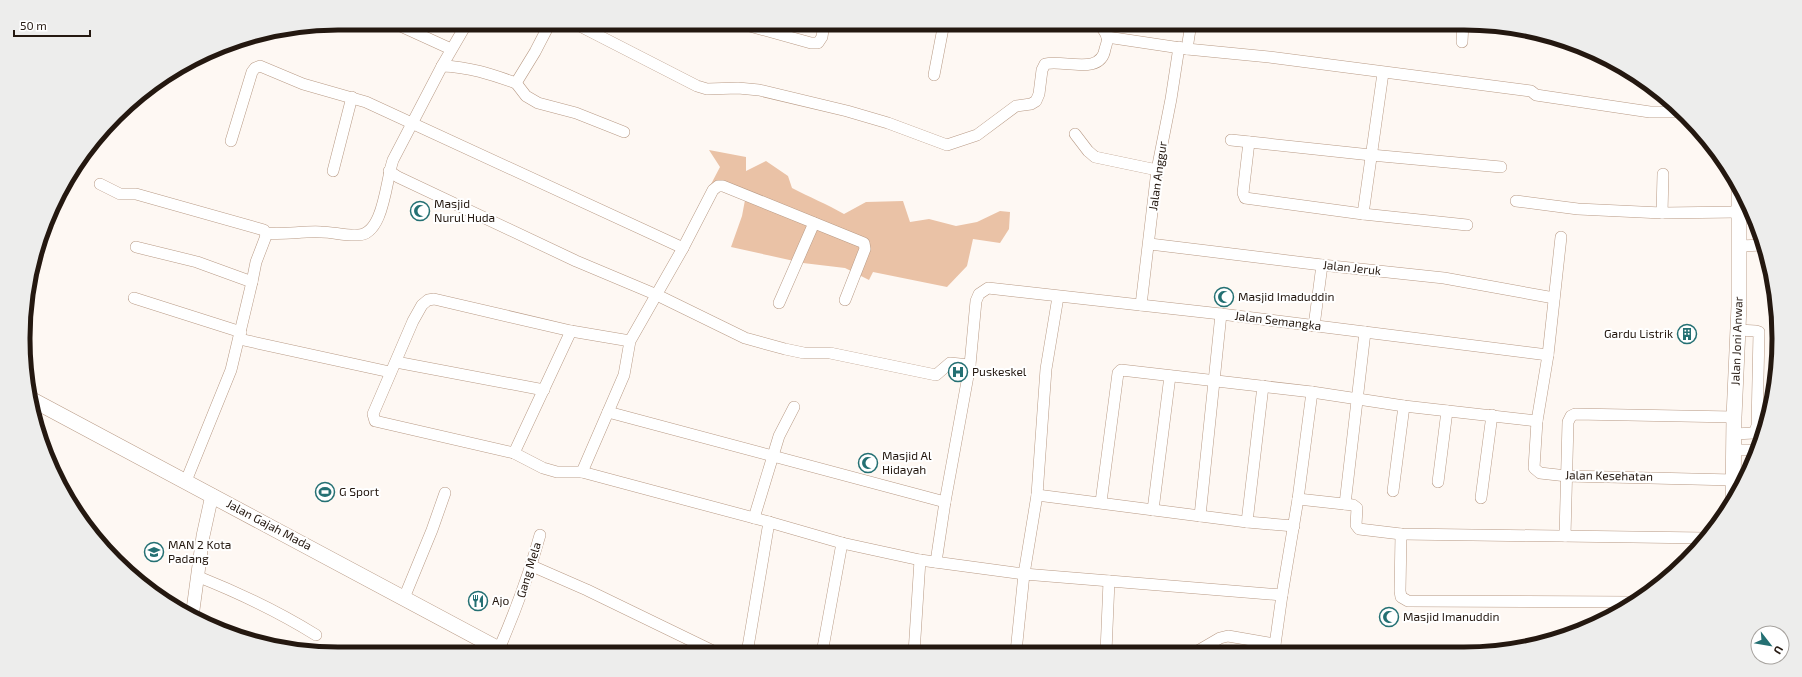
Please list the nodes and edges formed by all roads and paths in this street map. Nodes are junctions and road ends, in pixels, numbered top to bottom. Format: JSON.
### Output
{"nodes":[{"id":1,"x":409,"y":30,"type":"edge"},
{"id":2,"x":463,"y":30,"type":"edge"},
{"id":3,"x":547,"y":30,"type":"edge"},
{"id":4,"x":588,"y":30,"type":"edge"},
{"id":5,"x":764,"y":30,"type":"edge"},
{"id":6,"x":823,"y":30,"type":"edge"},
{"id":7,"x":943,"y":30,"type":"edge"},
{"id":8,"x":1104,"y":30,"type":"edge"},
{"id":9,"x":1189,"y":30,"type":"edge"},
{"id":10,"x":1463,"y":30,"type":"edge"},
{"id":11,"x":1107,"y":36,"type":"junction"},
{"id":12,"x":1462,"y":42,"type":"dead end"},
{"id":13,"x":1183,"y":48,"type":"junction"},
{"id":14,"x":451,"y":49,"type":"junction"},
{"id":15,"x":442,"y":66,"type":"junction"},
{"id":16,"x":1383,"y":73,"type":"junction"},
{"id":17,"x":934,"y":75,"type":"dead end"},
{"id":18,"x":516,"y":83,"type":"junction"},
{"id":19,"x":352,"y":97,"type":"junction"},
{"id":20,"x":1673,"y":112,"type":"edge"},
{"id":21,"x":412,"y":123,"type":"junction"},
{"id":22,"x":624,"y":132,"type":"dead end"},
{"id":23,"x":1075,"y":134,"type":"dead end"},
{"id":24,"x":1231,"y":140,"type":"dead end"},
{"id":25,"x":231,"y":141,"type":"dead end"},
{"id":26,"x":1249,"y":142,"type":"junction"},
{"id":27,"x":1370,"y":155,"type":"junction"},
{"id":28,"x":1501,"y":167,"type":"dead end"},
{"id":29,"x":1157,"y":170,"type":"junction"},
{"id":30,"x":333,"y":171,"type":"dead end"},
{"id":31,"x":389,"y":171,"type":"junction"},
{"id":32,"x":1663,"y":174,"type":"dead end"},
{"id":33,"x":100,"y":184,"type":"dead end"},
{"id":34,"x":1738,"y":199,"type":"edge"},
{"id":35,"x":1516,"y":201,"type":"dead end"},
{"id":36,"x":1738,"y":212,"type":"junction"},
{"id":37,"x":1662,"y":213,"type":"junction"},
{"id":38,"x":1363,"y":214,"type":"junction"},
{"id":39,"x":814,"y":223,"type":"junction"},
{"id":40,"x":1467,"y":225,"type":"dead end"},
{"id":41,"x":266,"y":233,"type":"junction"},
{"id":42,"x":1561,"y":237,"type":"dead end"},
{"id":43,"x":1150,"y":244,"type":"junction"},
{"id":44,"x":1758,"y":245,"type":"edge"},
{"id":45,"x":1739,"y":246,"type":"junction"},
{"id":46,"x":136,"y":247,"type":"dead end"},
{"id":47,"x":683,"y":248,"type":"junction"},
{"id":48,"x":1322,"y":266,"type":"junction"},
{"id":49,"x":252,"y":282,"type":"junction"},
{"id":50,"x":657,"y":295,"type":"junction"},
{"id":51,"x":1058,"y":297,"type":"junction"},
{"id":52,"x":134,"y":298,"type":"dead end"},
{"id":53,"x":1554,"y":298,"type":"junction"},
{"id":54,"x":845,"y":300,"type":"dead end"},
{"id":55,"x":779,"y":303,"type":"dead end"},
{"id":56,"x":1141,"y":305,"type":"junction"},
{"id":57,"x":1221,"y":314,"type":"junction"},
{"id":58,"x":1314,"y":326,"type":"junction"},
{"id":59,"x":571,"y":330,"type":"junction"},
{"id":60,"x":1738,"y":330,"type":"junction"},
{"id":61,"x":1365,"y":332,"type":"junction"},
{"id":62,"x":240,"y":335,"type":"junction"},
{"id":63,"x":630,"y":341,"type":"junction"},
{"id":64,"x":1548,"y":355,"type":"junction"},
{"id":65,"x":396,"y":362,"type":"junction"},
{"id":66,"x":970,"y":365,"type":"junction"},
{"id":67,"x":390,"y":372,"type":"junction"},
{"id":68,"x":1170,"y":376,"type":"junction"},
{"id":69,"x":1213,"y":380,"type":"junction"},
{"id":70,"x":1263,"y":386,"type":"junction"},
{"id":71,"x":544,"y":390,"type":"junction"},
{"id":72,"x":1312,"y":392,"type":"junction"},
{"id":73,"x":1358,"y":399,"type":"junction"},
{"id":74,"x":37,"y":402,"type":"edge"},
{"id":75,"x":1404,"y":406,"type":"junction"},
{"id":76,"x":794,"y":407,"type":"dead end"},
{"id":77,"x":1447,"y":411,"type":"junction"},
{"id":78,"x":608,"y":412,"type":"junction"},
{"id":79,"x":1492,"y":415,"type":"junction"},
{"id":80,"x":1734,"y":417,"type":"junction"},
{"id":81,"x":1537,"y":421,"type":"junction"},
{"id":82,"x":1734,"y":434,"type":"junction"},
{"id":83,"x":1734,"y":450,"type":"junction"},
{"id":84,"x":1752,"y":450,"type":"edge"},
{"id":85,"x":514,"y":454,"type":"junction"},
{"id":86,"x":773,"y":457,"type":"junction"},
{"id":87,"x":582,"y":472,"type":"junction"},
{"id":88,"x":1567,"y":476,"type":"junction"},
{"id":89,"x":1734,"y":480,"type":"junction"},
{"id":90,"x":186,"y":481,"type":"junction"},
{"id":91,"x":1438,"y":482,"type":"dead end"},
{"id":92,"x":1734,"y":488,"type":"edge"},
{"id":93,"x":1393,"y":491,"type":"dead end"},
{"id":94,"x":445,"y":493,"type":"dead end"},
{"id":95,"x":212,"y":495,"type":"junction"},
{"id":96,"x":1037,"y":495,"type":"junction"},
{"id":97,"x":1481,"y":498,"type":"dead end"},
{"id":98,"x":1298,"y":499,"type":"junction"},
{"id":99,"x":945,"y":502,"type":"junction"},
{"id":100,"x":1101,"y":502,"type":"junction"},
{"id":101,"x":1345,"y":504,"type":"junction"},
{"id":102,"x":1153,"y":510,"type":"junction"},
{"id":103,"x":1200,"y":516,"type":"junction"},
{"id":104,"x":754,"y":518,"type":"junction"},
{"id":105,"x":769,"y":522,"type":"junction"},
{"id":106,"x":1247,"y":522,"type":"junction"},
{"id":107,"x":1294,"y":526,"type":"junction"},
{"id":108,"x":1401,"y":534,"type":"junction"},
{"id":109,"x":540,"y":535,"type":"dead end"},
{"id":110,"x":1565,"y":536,"type":"junction"},
{"id":111,"x":1698,"y":538,"type":"edge"},
{"id":112,"x":842,"y":543,"type":"junction"},
{"id":113,"x":920,"y":560,"type":"junction"},
{"id":114,"x":936,"y":562,"type":"junction"},
{"id":115,"x":532,"y":566,"type":"junction"},
{"id":116,"x":1024,"y":574,"type":"junction"},
{"id":117,"x":198,"y":577,"type":"junction"},
{"id":118,"x":1109,"y":581,"type":"junction"},
{"id":119,"x":1282,"y":595,"type":"junction"},
{"id":120,"x":404,"y":598,"type":"junction"},
{"id":121,"x":1624,"y":602,"type":"edge"},
{"id":122,"x":193,"y":610,"type":"edge"},
{"id":123,"x":316,"y":635,"type":"dead end"},
{"id":124,"x":496,"y":647,"type":"edge"},
{"id":125,"x":505,"y":647,"type":"edge"},
{"id":126,"x":705,"y":647,"type":"edge"},
{"id":127,"x":747,"y":647,"type":"edge"},
{"id":128,"x":823,"y":647,"type":"edge"},
{"id":129,"x":914,"y":647,"type":"edge"},
{"id":130,"x":1017,"y":647,"type":"edge"},
{"id":131,"x":1106,"y":647,"type":"edge"},
{"id":132,"x":1205,"y":647,"type":"edge"},
{"id":133,"x":1271,"y":647,"type":"edge"},
{"id":134,"x":1275,"y":647,"type":"edge"}],
"edges":[{"from":1,"to":14,"type":"street"},
{"from":2,"to":14,"type":"street"},
{"from":3,"to":18,"type":"street"},
{"from":4,"to":11,"type":"street"},
{"from":5,"to":6,"type":"street"},
{"from":7,"to":17,"type":"street"},
{"from":8,"to":11,"type":"street"},
{"from":9,"to":13,"type":"street","name":"Jalan Anggur"},
{"from":10,"to":12,"type":"street"},
{"from":11,"to":13,"type":"street"},
{"from":13,"to":16,"type":"street"},
{"from":13,"to":29,"type":"street","name":"Jalan Anggur"},
{"from":14,"to":15,"type":"street"},
{"from":15,"to":18,"type":"street"},
{"from":15,"to":21,"type":"street"},
{"from":16,"to":20,"type":"street"},
{"from":16,"to":27,"type":"street"},
{"from":18,"to":22,"type":"street"},
{"from":19,"to":21,"type":"street"},
{"from":19,"to":25,"type":"street"},
{"from":19,"to":30,"type":"street"},
{"from":21,"to":31,"type":"street"},
{"from":21,"to":47,"type":"street"},
{"from":23,"to":29,"type":"street"},
{"from":24,"to":26,"type":"street"},
{"from":26,"to":27,"type":"street"},
{"from":26,"to":38,"type":"street"},
{"from":27,"to":28,"type":"street"},
{"from":27,"to":38,"type":"street"},
{"from":29,"to":43,"type":"street","name":"Jalan Anggur"},
{"from":31,"to":41,"type":"street"},
{"from":31,"to":50,"type":"street"},
{"from":32,"to":37,"type":"street"},
{"from":33,"to":41,"type":"street"},
{"from":34,"to":36,"type":"main road","name":"Jalan Joni Anwar"},
{"from":35,"to":37,"type":"street"},
{"from":36,"to":37,"type":"street"},
{"from":36,"to":45,"type":"main road","name":"Jalan Joni Anwar"},
{"from":38,"to":40,"type":"street"},
{"from":39,"to":47,"type":"street"},
{"from":39,"to":54,"type":"street"},
{"from":39,"to":55,"type":"street"},
{"from":41,"to":49,"type":"street"},
{"from":42,"to":53,"type":"street"},
{"from":43,"to":48,"type":"street","name":"Jalan Jeruk"},
{"from":43,"to":56,"type":"street","name":"Jalan Anggur"},
{"from":44,"to":45,"type":"street"},
{"from":45,"to":60,"type":"main road","name":"Jalan Joni Anwar"},
{"from":46,"to":49,"type":"street"},
{"from":47,"to":50,"type":"street"},
{"from":48,"to":53,"type":"street","name":"Jalan Jeruk"},
{"from":48,"to":58,"type":"street"},
{"from":49,"to":62,"type":"street"},
{"from":50,"to":63,"type":"street"},
{"from":50,"to":66,"type":"street"},
{"from":51,"to":56,"type":"street","name":"Jalan Semangka"},
{"from":51,"to":66,"type":"street","name":"Jalan Semangka"},
{"from":51,"to":96,"type":"street"},
{"from":52,"to":62,"type":"street"},
{"from":53,"to":64,"type":"street"},
{"from":56,"to":57,"type":"street","name":"Jalan Semangka"},
{"from":57,"to":58,"type":"street","name":"Jalan Semangka"},
{"from":57,"to":69,"type":"street"},
{"from":58,"to":61,"type":"street","name":"Jalan Semangka"},
{"from":59,"to":63,"type":"street"},
{"from":59,"to":65,"type":"street"},
{"from":59,"to":71,"type":"street"},
{"from":60,"to":80,"type":"main road","name":"Jalan Joni Anwar"},
{"from":60,"to":82,"type":"street"},
{"from":61,"to":64,"type":"street","name":"Jalan Semangka"},
{"from":61,"to":73,"type":"street"},
{"from":62,"to":67,"type":"street"},
{"from":62,"to":90,"type":"street"},
{"from":63,"to":78,"type":"street"},
{"from":64,"to":81,"type":"street"},
{"from":65,"to":67,"type":"street"},
{"from":65,"to":71,"type":"street"},
{"from":66,"to":99,"type":"street"},
{"from":67,"to":85,"type":"street"},
{"from":68,"to":69,"type":"street"},
{"from":68,"to":100,"type":"street"},
{"from":68,"to":102,"type":"street"},
{"from":69,"to":70,"type":"street"},
{"from":69,"to":103,"type":"street"},
{"from":70,"to":72,"type":"street"},
{"from":70,"to":106,"type":"street"},
{"from":71,"to":85,"type":"street"},
{"from":72,"to":73,"type":"street"},
{"from":72,"to":98,"type":"street"},
{"from":73,"to":75,"type":"street"},
{"from":73,"to":101,"type":"street"},
{"from":74,"to":90,"type":"main road","name":"Jalan Gajah Mada"},
{"from":75,"to":77,"type":"street"},
{"from":75,"to":93,"type":"street"},
{"from":76,"to":86,"type":"street"},
{"from":77,"to":79,"type":"street"},
{"from":77,"to":91,"type":"street"},
{"from":78,"to":86,"type":"street"},
{"from":78,"to":87,"type":"street"},
{"from":79,"to":81,"type":"street"},
{"from":79,"to":97,"type":"street"},
{"from":80,"to":82,"type":"main road","name":"Jalan Joni Anwar"},
{"from":80,"to":88,"type":"street"},
{"from":81,"to":88,"type":"street","name":"Jalan Kesehatan"},
{"from":82,"to":83,"type":"main road","name":"Jalan Joni Anwar"},
{"from":83,"to":84,"type":"street"},
{"from":83,"to":89,"type":"main road","name":"Jalan Joni Anwar"},
{"from":85,"to":87,"type":"street"},
{"from":86,"to":99,"type":"street"},
{"from":86,"to":104,"type":"street"},
{"from":87,"to":104,"type":"street"},
{"from":88,"to":89,"type":"street","name":"Jalan Kesehatan"},
{"from":88,"to":110,"type":"street"},
{"from":89,"to":92,"type":"main road","name":"Jalan Joni Anwar"},
{"from":90,"to":95,"type":"main road","name":"Jalan Gajah Mada"},
{"from":94,"to":120,"type":"street"},
{"from":95,"to":117,"type":"street"},
{"from":95,"to":120,"type":"main road","name":"Jalan Gajah Mada"},
{"from":96,"to":100,"type":"street"},
{"from":96,"to":116,"type":"street"},
{"from":98,"to":101,"type":"street"},
{"from":98,"to":107,"type":"street"},
{"from":99,"to":114,"type":"street"},
{"from":100,"to":102,"type":"street"},
{"from":101,"to":108,"type":"street"},
{"from":102,"to":103,"type":"street"},
{"from":103,"to":106,"type":"street"},
{"from":104,"to":105,"type":"street"},
{"from":105,"to":112,"type":"street"},
{"from":105,"to":127,"type":"street"},
{"from":106,"to":107,"type":"street"},
{"from":107,"to":119,"type":"street"},
{"from":108,"to":110,"type":"street"},
{"from":108,"to":121,"type":"street"},
{"from":109,"to":115,"type":"street","name":"Gang Mela"},
{"from":110,"to":111,"type":"street"},
{"from":112,"to":113,"type":"street"},
{"from":112,"to":128,"type":"street"},
{"from":113,"to":114,"type":"street"},
{"from":113,"to":129,"type":"street"},
{"from":114,"to":116,"type":"street"},
{"from":115,"to":125,"type":"street","name":"Gang Mela"},
{"from":115,"to":126,"type":"street"},
{"from":116,"to":118,"type":"street"},
{"from":116,"to":130,"type":"street"},
{"from":117,"to":122,"type":"street"},
{"from":117,"to":123,"type":"street"},
{"from":118,"to":119,"type":"street"},
{"from":118,"to":131,"type":"street"},
{"from":119,"to":134,"type":"street"},
{"from":120,"to":124,"type":"main road","name":"Jalan Gajah Mada"},
{"from":132,"to":133,"type":"street"}]}
